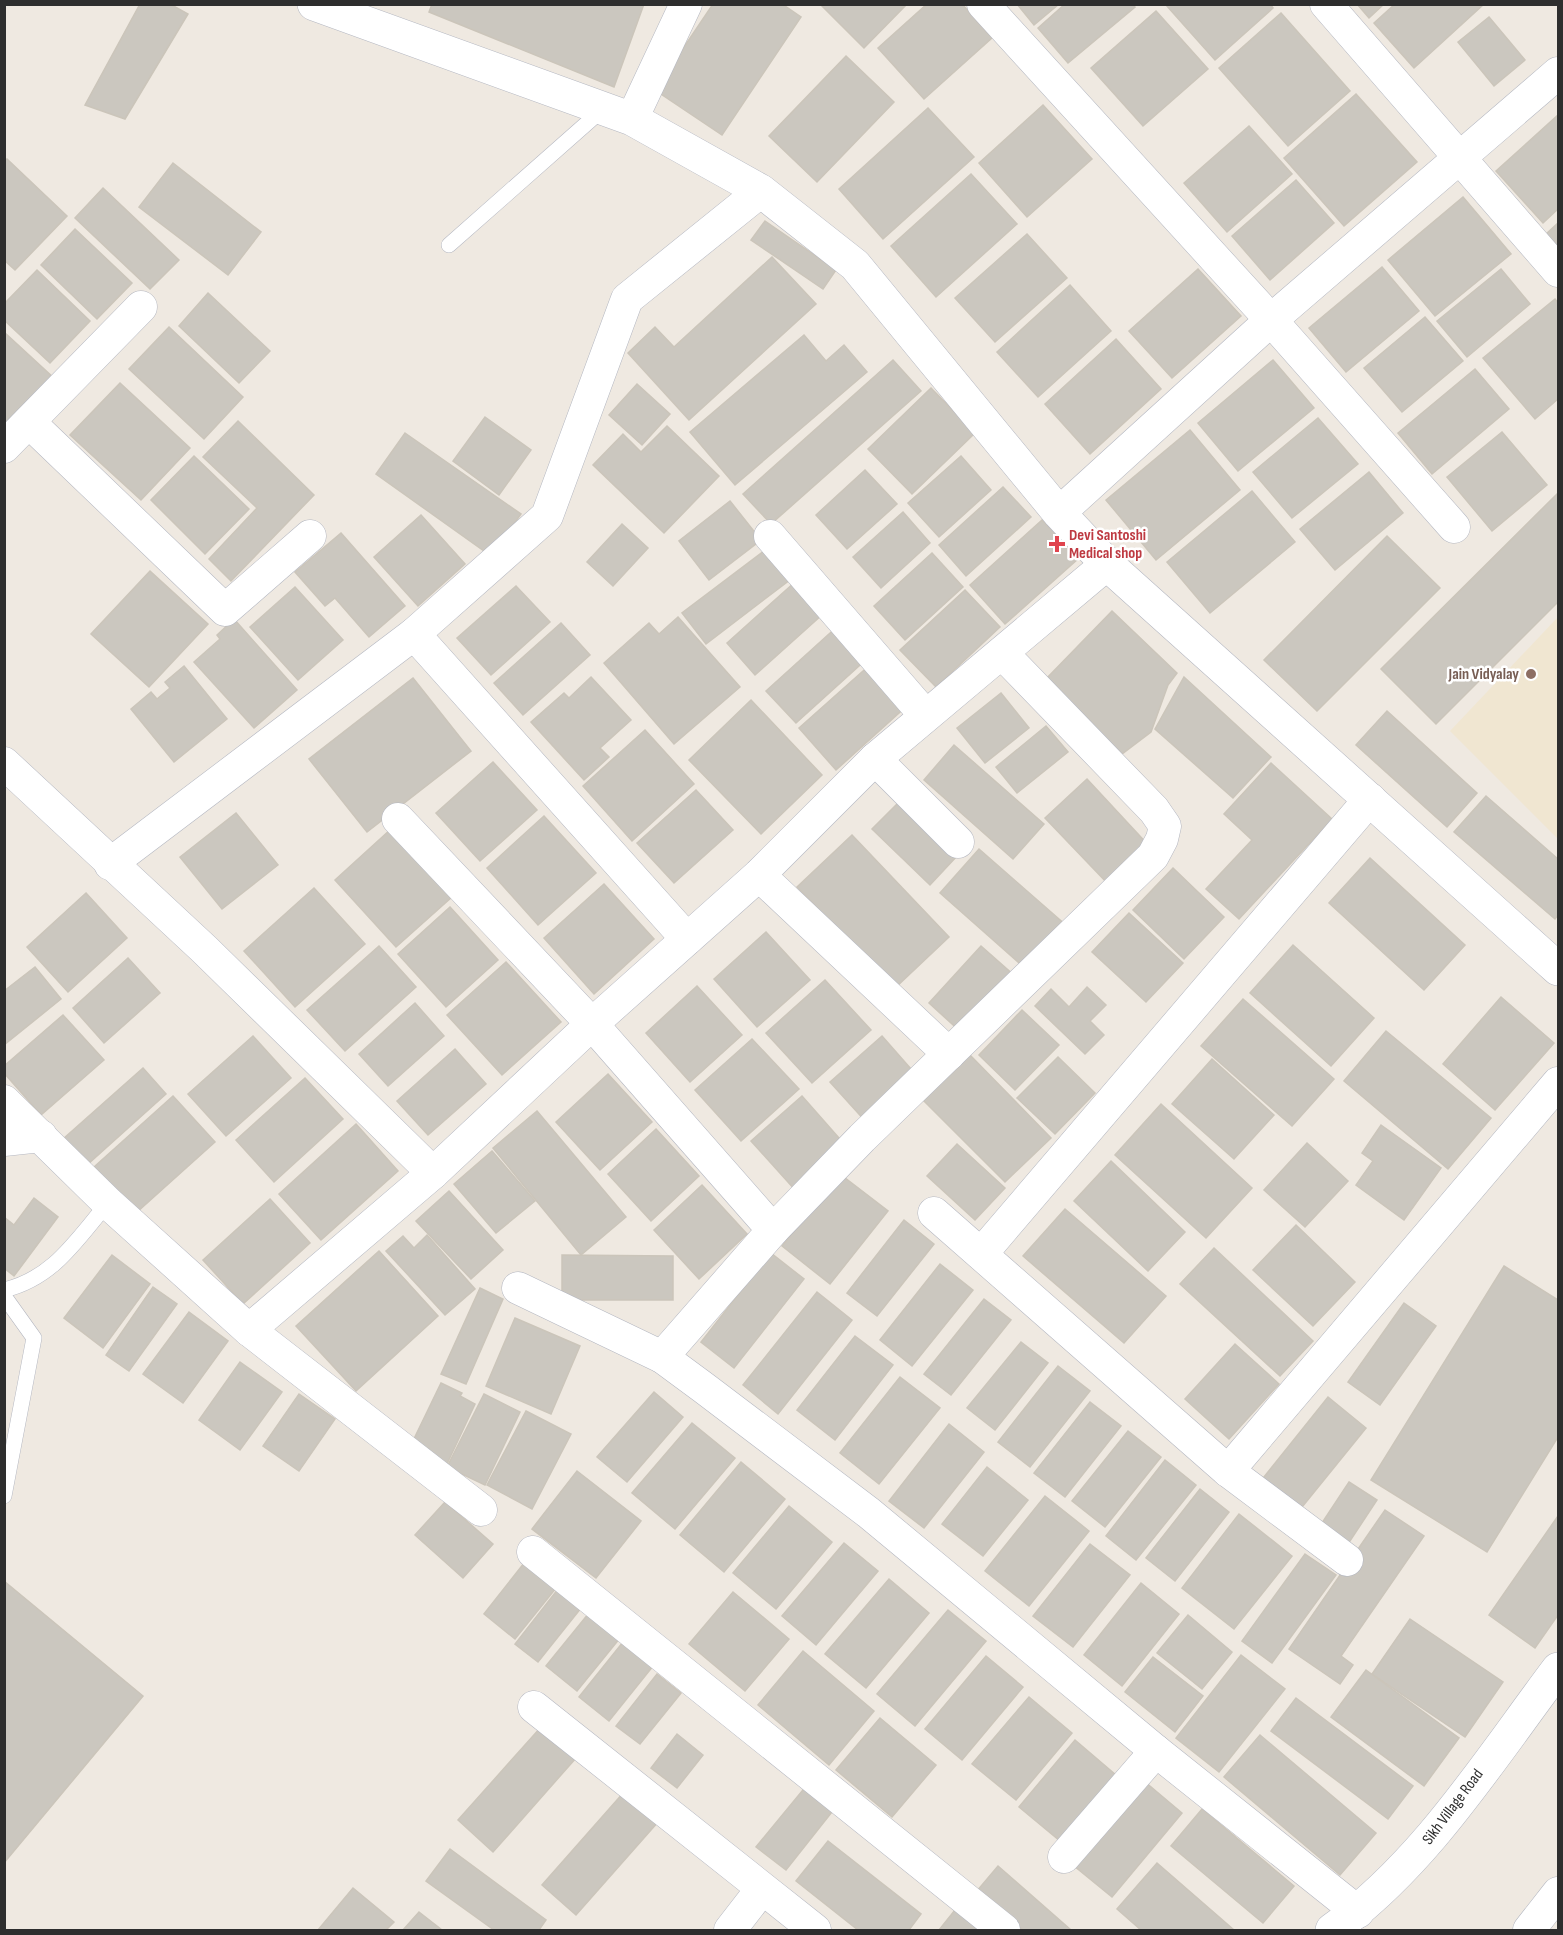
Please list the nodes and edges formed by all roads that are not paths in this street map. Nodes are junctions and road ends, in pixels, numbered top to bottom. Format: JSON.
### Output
{"nodes":[{"id":1,"x":686,"y":4,"type":"edge"},
{"id":2,"x":983,"y":4,"type":"edge"},
{"id":3,"x":1326,"y":4,"type":"edge"},
{"id":4,"x":331,"y":7,"type":"edge"},
{"id":5,"x":1558,"y":73,"type":"edge"},
{"id":6,"x":617,"y":114,"type":"junction"},
{"id":7,"x":1461,"y":156,"type":"junction"},
{"id":8,"x":761,"y":191,"type":"junction"},
{"id":9,"x":449,"y":244,"type":"dead end"},
{"id":10,"x":1558,"y":271,"type":"edge"},
{"id":11,"x":141,"y":307,"type":"dead end"},
{"id":12,"x":1271,"y":320,"type":"junction"},
{"id":13,"x":29,"y":422,"type":"junction"},
{"id":14,"x":4,"y":447,"type":"edge"},
{"id":15,"x":1059,"y":513,"type":"junction"},
{"id":16,"x":1454,"y":527,"type":"dead end"},
{"id":17,"x":310,"y":536,"type":"dead end"},
{"id":18,"x":770,"y":536,"type":"dead end"},
{"id":19,"x":1107,"y":564,"type":"junction"},
{"id":20,"x":414,"y":634,"type":"junction"},
{"id":21,"x":1002,"y":653,"type":"junction"},
{"id":22,"x":925,"y":715,"type":"junction"},
{"id":23,"x":875,"y":759,"type":"junction"},
{"id":24,"x":4,"y":763,"type":"edge"},
{"id":25,"x":1370,"y":799,"type":"junction"},
{"id":26,"x":398,"y":819,"type":"dead end"},
{"id":27,"x":958,"y":842,"type":"dead end"},
{"id":28,"x":110,"y":864,"type":"junction"},
{"id":29,"x":759,"y":875,"type":"junction"},
{"id":30,"x":687,"y":939,"type":"junction"},
{"id":31,"x":1558,"y":968,"type":"edge"},
{"id":32,"x":592,"y":1024,"type":"junction"},
{"id":33,"x":949,"y":1054,"type":"junction"},
{"id":34,"x":1558,"y":1083,"type":"edge"},
{"id":35,"x":4,"y":1101,"type":"edge"},
{"id":36,"x":41,"y":1136,"type":"junction"},
{"id":37,"x":4,"y":1140,"type":"edge"},
{"id":38,"x":433,"y":1173,"type":"junction"},
{"id":39,"x":108,"y":1203,"type":"junction"},
{"id":40,"x":934,"y":1213,"type":"dead end"},
{"id":41,"x":773,"y":1230,"type":"junction"},
{"id":42,"x":982,"y":1253,"type":"junction"},
{"id":43,"x":518,"y":1288,"type":"dead end"},
{"id":44,"x":4,"y":1290,"type":"edge"},
{"id":45,"x":4,"y":1296,"type":"edge"},
{"id":46,"x":249,"y":1330,"type":"junction"},
{"id":47,"x":662,"y":1357,"type":"junction"},
{"id":48,"x":1228,"y":1471,"type":"junction"},
{"id":49,"x":4,"y":1496,"type":"edge"},
{"id":50,"x":481,"y":1510,"type":"dead end"},
{"id":51,"x":533,"y":1552,"type":"dead end"},
{"id":52,"x":1347,"y":1560,"type":"dead end"},
{"id":53,"x":1558,"y":1669,"type":"edge"},
{"id":54,"x":534,"y":1707,"type":"dead end"},
{"id":55,"x":1156,"y":1751,"type":"junction"},
{"id":56,"x":1065,"y":1857,"type":"dead end"},
{"id":57,"x":761,"y":1890,"type":"junction"},
{"id":58,"x":1558,"y":1893,"type":"edge"},
{"id":59,"x":1358,"y":1912,"type":"junction"},
{"id":60,"x":730,"y":1930,"type":"edge"},
{"id":61,"x":815,"y":1930,"type":"edge"},
{"id":62,"x":1004,"y":1930,"type":"edge"},
{"id":63,"x":1332,"y":1930,"type":"edge"},
{"id":64,"x":1529,"y":1930,"type":"edge"}],
"edges":[{"from":1,"to":6,"type":"street"},
{"from":2,"to":12,"type":"street"},
{"from":3,"to":7,"type":"street"},
{"from":4,"to":6,"type":"street"},
{"from":5,"to":7,"type":"street"},
{"from":6,"to":8,"type":"street"},
{"from":6,"to":9,"type":"lane"},
{"from":7,"to":10,"type":"street"},
{"from":7,"to":12,"type":"street"},
{"from":8,"to":15,"type":"street"},
{"from":8,"to":20,"type":"street"},
{"from":11,"to":13,"type":"street"},
{"from":12,"to":15,"type":"street"},
{"from":12,"to":16,"type":"street"},
{"from":13,"to":14,"type":"street"},
{"from":13,"to":17,"type":"street"},
{"from":15,"to":19,"type":"street"},
{"from":18,"to":22,"type":"street"},
{"from":19,"to":21,"type":"street"},
{"from":19,"to":25,"type":"street"},
{"from":20,"to":28,"type":"street"},
{"from":20,"to":30,"type":"street"},
{"from":21,"to":22,"type":"street"},
{"from":21,"to":33,"type":"street"},
{"from":22,"to":23,"type":"street"},
{"from":23,"to":27,"type":"street"},
{"from":23,"to":29,"type":"street"},
{"from":24,"to":28,"type":"street"},
{"from":25,"to":31,"type":"street"},
{"from":25,"to":42,"type":"street"},
{"from":26,"to":32,"type":"street"},
{"from":28,"to":38,"type":"street"},
{"from":29,"to":30,"type":"street"},
{"from":29,"to":33,"type":"street"},
{"from":30,"to":32,"type":"street"},
{"from":32,"to":38,"type":"street"},
{"from":32,"to":41,"type":"street"},
{"from":33,"to":41,"type":"street"},
{"from":34,"to":48,"type":"street"},
{"from":35,"to":36,"type":"street"},
{"from":36,"to":37,"type":"street"},
{"from":36,"to":39,"type":"street"},
{"from":38,"to":46,"type":"street"},
{"from":39,"to":44,"type":"lane"},
{"from":39,"to":46,"type":"street"},
{"from":40,"to":42,"type":"street"},
{"from":41,"to":47,"type":"street"},
{"from":42,"to":48,"type":"street"},
{"from":43,"to":47,"type":"street"},
{"from":45,"to":49,"type":"lane"},
{"from":46,"to":50,"type":"street"},
{"from":47,"to":55,"type":"street"},
{"from":48,"to":52,"type":"street"},
{"from":51,"to":62,"type":"street"},
{"from":53,"to":59,"type":"street","name":"Sikh Village Road"},
{"from":54,"to":57,"type":"street"},
{"from":55,"to":56,"type":"street"},
{"from":55,"to":59,"type":"street"},
{"from":57,"to":60,"type":"street"},
{"from":57,"to":61,"type":"street"},
{"from":58,"to":64,"type":"street"},
{"from":59,"to":63,"type":"street","name":"Sikh Village Road"}]}
